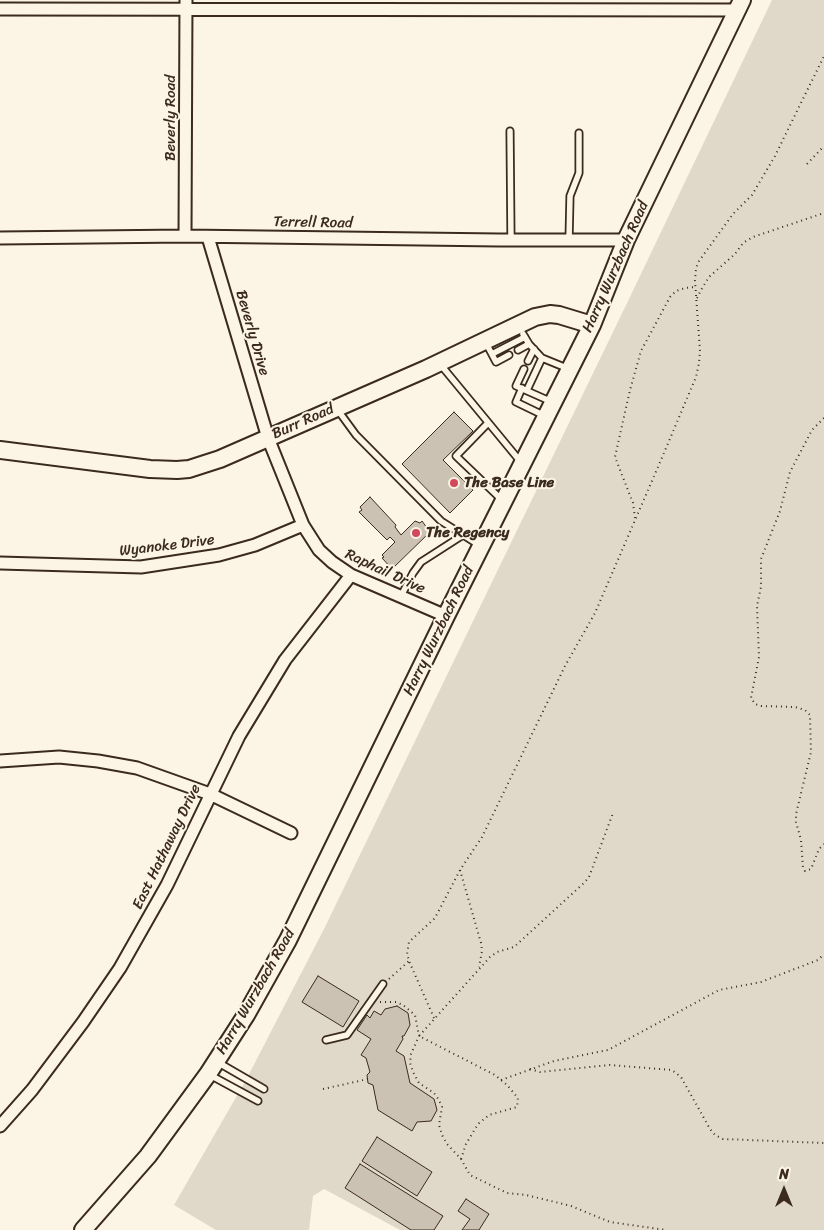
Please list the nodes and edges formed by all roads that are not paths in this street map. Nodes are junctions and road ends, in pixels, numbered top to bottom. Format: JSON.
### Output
{"nodes":[{"id":1,"x":186,"y":4,"type":"edge"},
{"id":2,"x":740,"y":5,"type":"edge"},
{"id":3,"x":0,"y":10,"type":"edge"},
{"id":4,"x":510,"y":131,"type":"dead end"},
{"id":5,"x":579,"y":133,"type":"dead end"},
{"id":6,"x":185,"y":236,"type":"junction"},
{"id":7,"x":208,"y":237,"type":"junction"},
{"id":8,"x":0,"y":238,"type":"edge"},
{"id":9,"x":511,"y":240,"type":"junction"},
{"id":10,"x":569,"y":240,"type":"junction"},
{"id":11,"x":626,"y":240,"type":"junction"},
{"id":12,"x":592,"y":325,"type":"junction"},
{"id":13,"x":521,"y":331,"type":"junction"},
{"id":14,"x":532,"y":346,"type":"junction"},
{"id":15,"x":488,"y":347,"type":"junction"},
{"id":16,"x":518,"y":350,"type":"dead end"},
{"id":17,"x":510,"y":355,"type":"dead end"},
{"id":18,"x":542,"y":358,"type":"junction"},
{"id":19,"x":528,"y":361,"type":"dead end"},
{"id":20,"x":439,"y":363,"type":"junction"},
{"id":21,"x":524,"y":369,"type":"dead end"},
{"id":22,"x":569,"y":369,"type":"junction"},
{"id":23,"x":524,"y":389,"type":"junction"},
{"id":24,"x":336,"y":408,"type":"junction"},
{"id":25,"x":550,"y":409,"type":"junction"},
{"id":26,"x":488,"y":423,"type":"junction"},
{"id":27,"x":268,"y":438,"type":"junction"},
{"id":28,"x":0,"y":450,"type":"edge"},
{"id":29,"x":522,"y":463,"type":"junction"},
{"id":30,"x":504,"y":501,"type":"junction"},
{"id":31,"x":303,"y":525,"type":"junction"},
{"id":32,"x":463,"y":535,"type":"junction"},
{"id":33,"x":481,"y":546,"type":"junction"},
{"id":34,"x":0,"y":563,"type":"edge"},
{"id":35,"x":351,"y":575,"type":"junction"},
{"id":36,"x":400,"y":597,"type":"junction"},
{"id":37,"x":446,"y":616,"type":"junction"},
{"id":38,"x":0,"y":761,"type":"edge"},
{"id":39,"x":210,"y":794,"type":"junction"},
{"id":40,"x":291,"y":833,"type":"dead end"},
{"id":41,"x":383,"y":984,"type":"road end"},
{"id":42,"x":326,"y":1040,"type":"dead end"},
{"id":43,"x":212,"y":1068,"type":"junction"},
{"id":44,"x":264,"y":1089,"type":"dead end"},
{"id":45,"x":258,"y":1101,"type":"dead end"},
{"id":46,"x":0,"y":1126,"type":"edge"},
{"id":47,"x":82,"y":1230,"type":"edge"}],
"edges":[{"from":1,"to":2,"type":"street"},
{"from":1,"to":3,"type":"street"},
{"from":1,"to":6,"type":"street","name":"Beverly Road"},
{"from":2,"to":11,"type":"main road","name":"Harry Wurzbach Road"},
{"from":4,"to":9,"type":"lane"},
{"from":5,"to":10,"type":"lane"},
{"from":6,"to":7,"type":"street","name":"Terrell Road"},
{"from":6,"to":8,"type":"street","name":"Terrell Road"},
{"from":7,"to":9,"type":"street","name":"Terrell Road"},
{"from":7,"to":27,"type":"street","name":"Beverly Drive"},
{"from":9,"to":10,"type":"street","name":"Terrell Road"},
{"from":10,"to":11,"type":"street","name":"Terrell Road"},
{"from":11,"to":12,"type":"main road","name":"Harry Wurzbach Road"},
{"from":12,"to":13,"type":"main road","name":"Burr Road"},
{"from":12,"to":22,"type":"main road","name":"Harry Wurzbach Road"},
{"from":13,"to":14,"type":"lane"},
{"from":13,"to":15,"type":"main road","name":"Burr Road"},
{"from":14,"to":16,"type":"lane"},
{"from":14,"to":18,"type":"lane"},
{"from":14,"to":19,"type":"lane"},
{"from":15,"to":17,"type":"lane"},
{"from":15,"to":20,"type":"main road","name":"Burr Road"},
{"from":18,"to":22,"type":"lane"},
{"from":18,"to":23,"type":"lane"},
{"from":20,"to":24,"type":"main road","name":"Burr Road"},
{"from":20,"to":26,"type":"lane"},
{"from":21,"to":23,"type":"lane"},
{"from":22,"to":25,"type":"main road","name":"Harry Wurzbach Road"},
{"from":23,"to":25,"type":"lane"},
{"from":23,"to":25,"type":"lane"},
{"from":24,"to":27,"type":"main road","name":"Burr Road"},
{"from":24,"to":32,"type":"lane"},
{"from":25,"to":29,"type":"main road","name":"Harry Wurzbach Road"},
{"from":26,"to":29,"type":"lane"},
{"from":26,"to":30,"type":"lane"},
{"from":27,"to":28,"type":"main road","name":"Burr Road"},
{"from":27,"to":31,"type":"street","name":"Raphail Drive"},
{"from":29,"to":30,"type":"main road","name":"Harry Wurzbach Road"},
{"from":30,"to":33,"type":"main road","name":"Harry Wurzbach Road"},
{"from":31,"to":34,"type":"street","name":"Wyanoke Drive"},
{"from":31,"to":35,"type":"street","name":"Raphail Drive"},
{"from":32,"to":33,"type":"lane"},
{"from":32,"to":36,"type":"lane"},
{"from":33,"to":37,"type":"main road","name":"Harry Wurzbach Road"},
{"from":35,"to":36,"type":"street","name":"Raphail Drive"},
{"from":35,"to":39,"type":"street","name":"East Hathaway Drive"},
{"from":36,"to":37,"type":"street","name":"Raphail Drive"},
{"from":37,"to":43,"type":"main road","name":"Harry Wurzbach Road"},
{"from":38,"to":39,"type":"street"},
{"from":39,"to":40,"type":"street"},
{"from":39,"to":46,"type":"street","name":"East Hathaway Drive"},
{"from":41,"to":42,"type":"lane"},
{"from":43,"to":44,"type":"lane"},
{"from":43,"to":45,"type":"lane"},
{"from":43,"to":47,"type":"main road","name":"Harry Wurzbach Road"}]}
